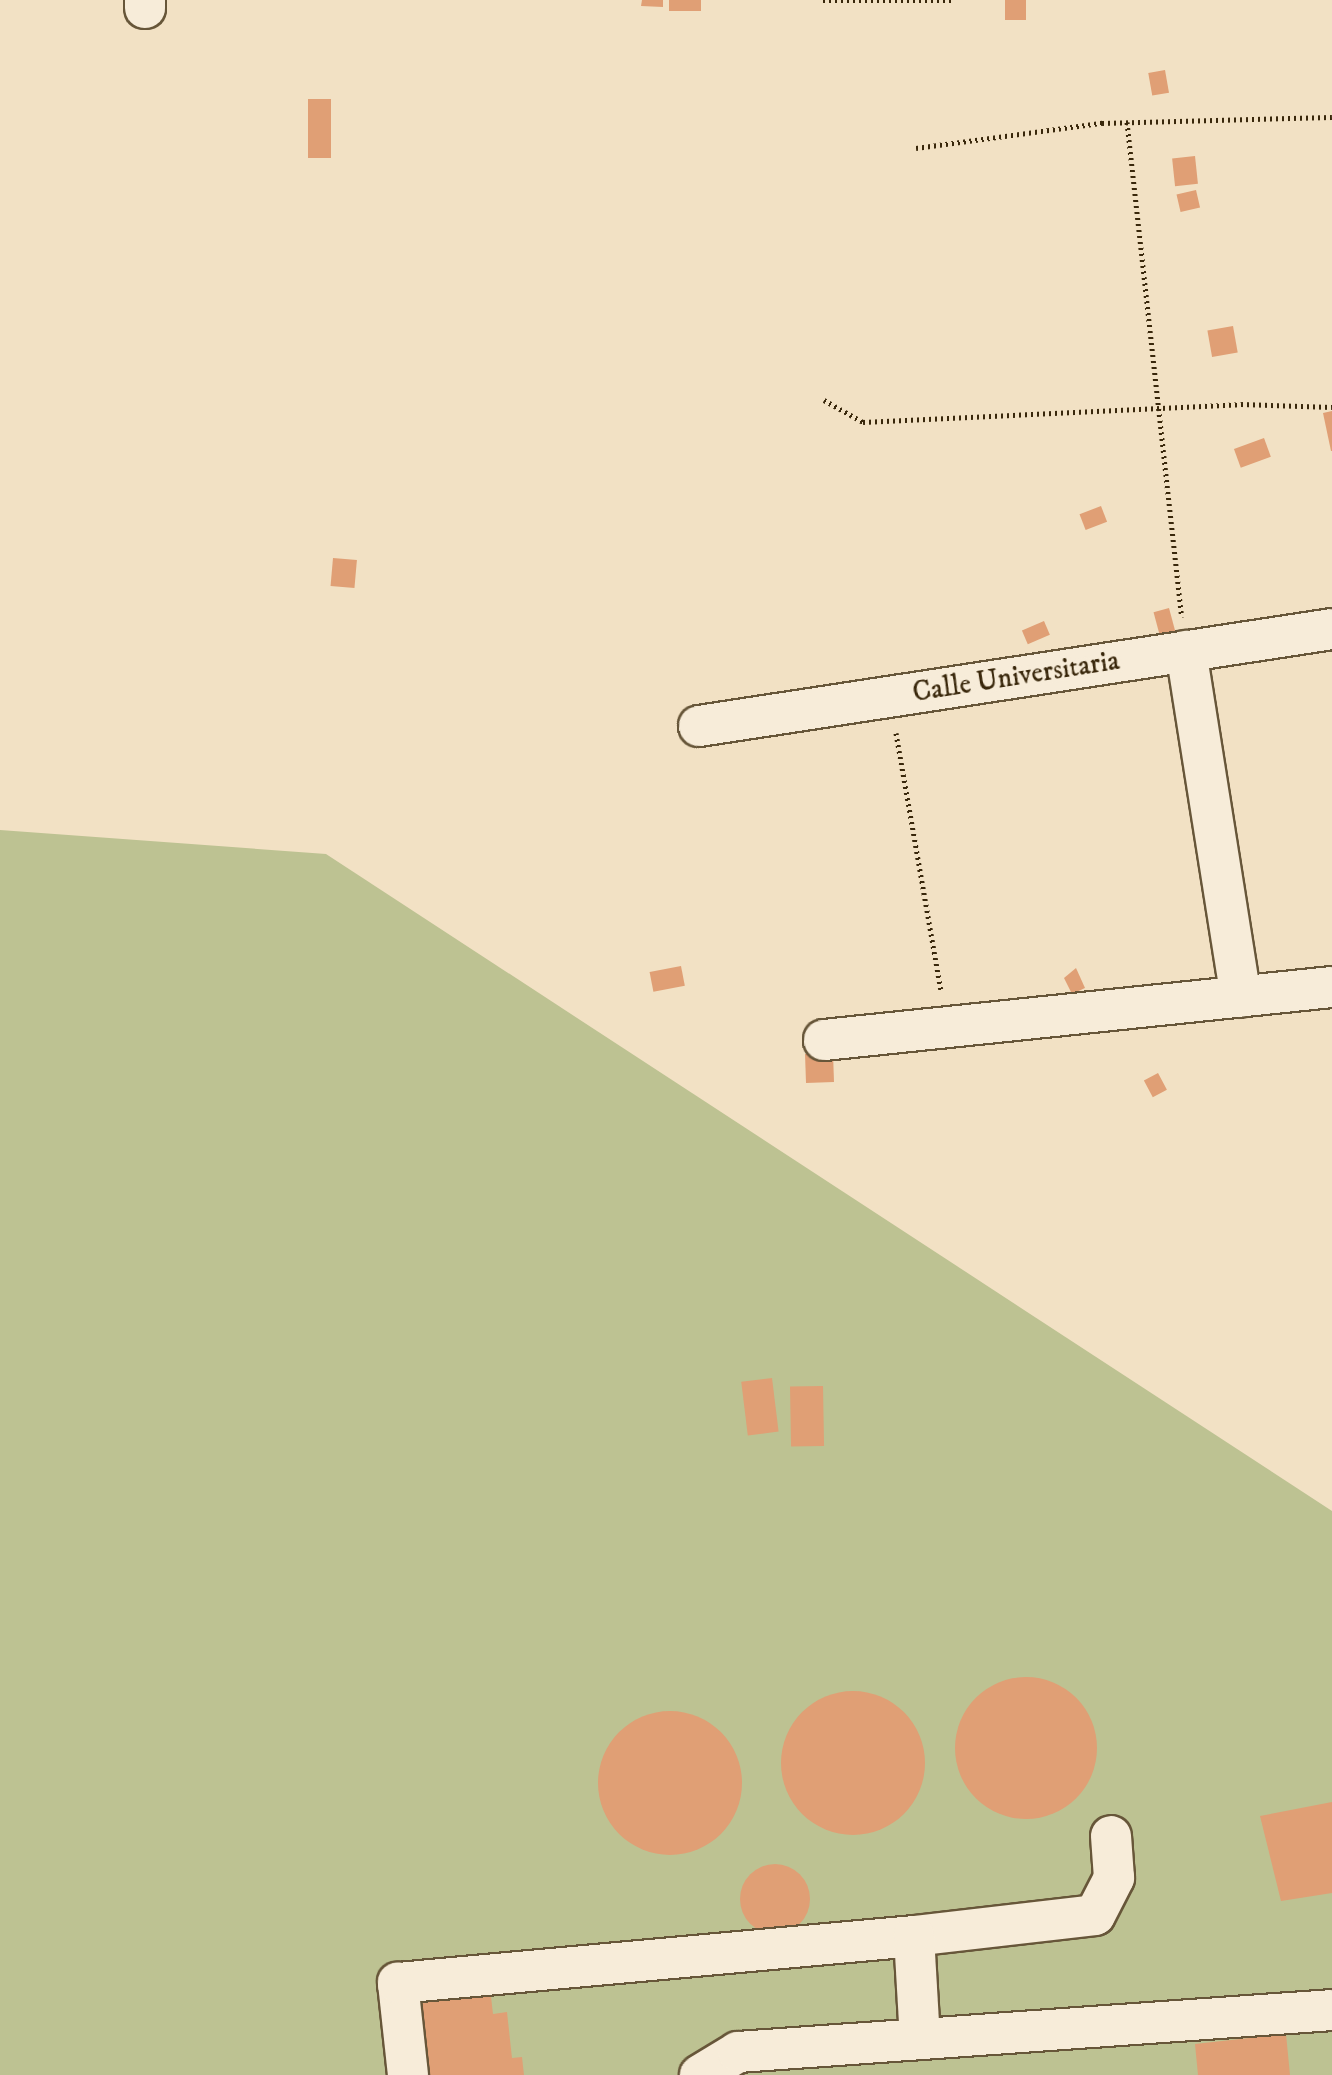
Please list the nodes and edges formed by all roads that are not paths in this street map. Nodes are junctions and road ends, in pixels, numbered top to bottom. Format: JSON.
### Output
{"nodes":[{"id":1,"x":1332,"y":629,"type":"edge"},
{"id":2,"x":1186,"y":651,"type":"junction"},
{"id":3,"x":699,"y":726,"type":"dead end"},
{"id":4,"x":1332,"y":987,"type":"edge"},
{"id":5,"x":1241,"y":997,"type":"junction"},
{"id":6,"x":824,"y":1040,"type":"dead end"},
{"id":7,"x":1111,"y":1836,"type":"dead end"},
{"id":8,"x":914,"y":1936,"type":"junction"},
{"id":9,"x":1332,"y":2010,"type":"edge"},
{"id":10,"x":920,"y":2039,"type":"junction"},
{"id":11,"x":408,"y":2075,"type":"edge"},
{"id":12,"x":700,"y":2075,"type":"edge"}],
"edges":[{"from":1,"to":2,"type":"street","name":"Calle Universitaria"},
{"from":2,"to":3,"type":"street","name":"Calle Universitaria"},
{"from":2,"to":5,"type":"street"},
{"from":4,"to":5,"type":"street"},
{"from":5,"to":6,"type":"street"},
{"from":7,"to":8,"type":"street"},
{"from":8,"to":10,"type":"street"},
{"from":8,"to":11,"type":"street"},
{"from":9,"to":10,"type":"street"},
{"from":10,"to":12,"type":"street"}]}
